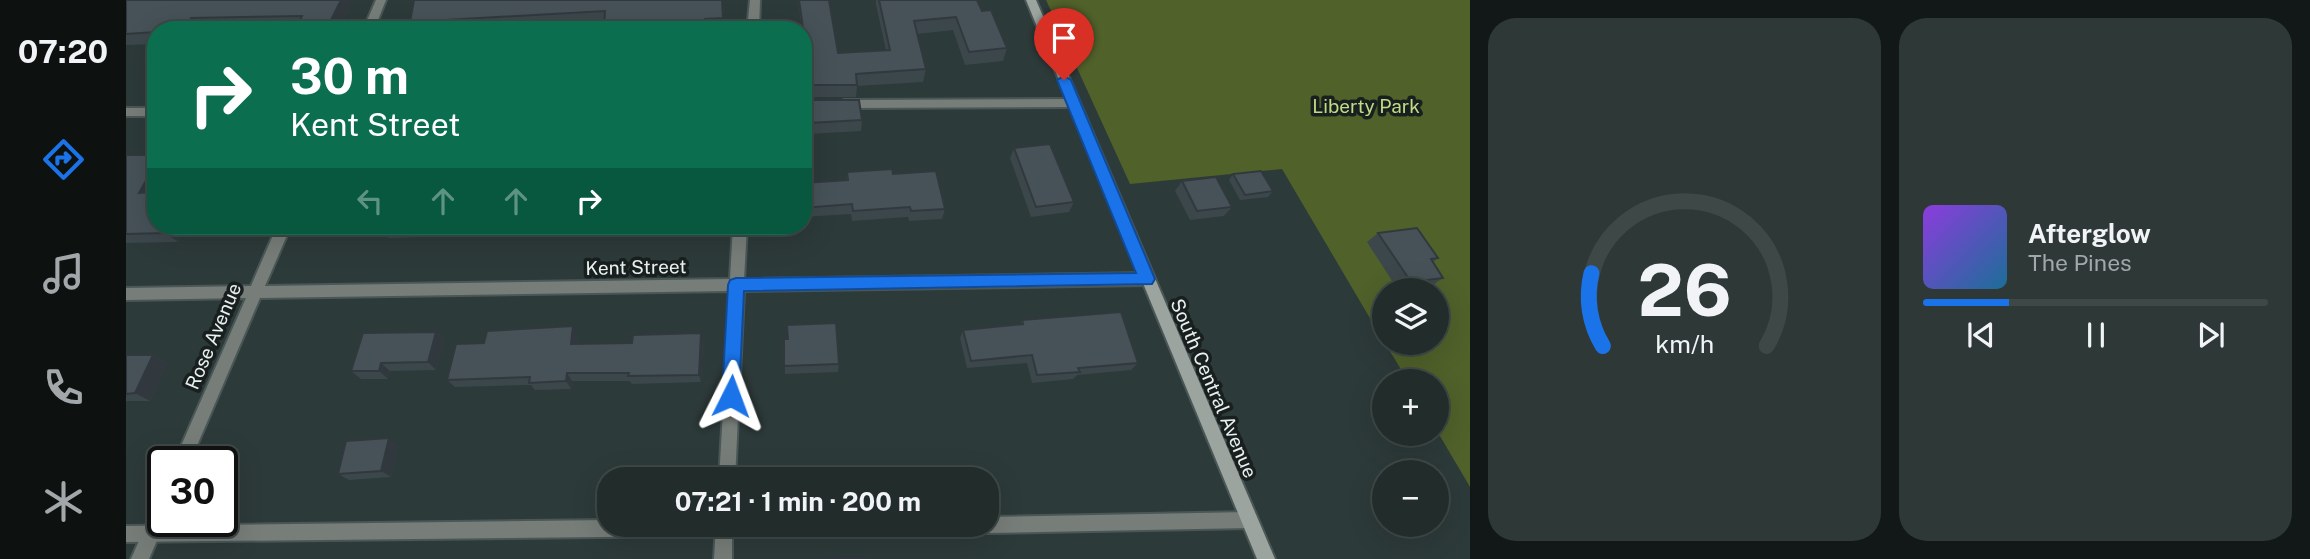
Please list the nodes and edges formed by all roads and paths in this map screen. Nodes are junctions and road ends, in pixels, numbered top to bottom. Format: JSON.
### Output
{"nodes":[{"id":1,"x":381,"y":0,"type":"edge"},
{"id":2,"x":755,"y":0,"type":"edge"},
{"id":3,"x":1031,"y":0,"type":"edge"},
{"id":4,"x":372,"y":21,"type":"edge"},
{"id":5,"x":754,"y":21,"type":"edge"},
{"id":6,"x":1073,"y":103,"type":"junction"},
{"id":7,"x":830,"y":104,"type":"edge"},
{"id":8,"x":126,"y":112,"type":"edge"},
{"id":9,"x":147,"y":112,"type":"edge"},
{"id":10,"x":280,"y":235,"type":"edge"},
{"id":11,"x":739,"y":235,"type":"edge"},
{"id":12,"x":1147,"y":279,"type":"junction"},
{"id":13,"x":736,"y":285,"type":"junction"},
{"id":14,"x":254,"y":293,"type":"junction"},
{"id":15,"x":126,"y":294,"type":"edge"},
{"id":16,"x":188,"y":446,"type":"edge"},
{"id":17,"x":728,"y":467,"type":"edge"},
{"id":18,"x":1249,"y":520,"type":"junction"},
{"id":19,"x":999,"y":525,"type":"edge"},
{"id":20,"x":597,"y":529,"type":"edge"},
{"id":21,"x":238,"y":533,"type":"edge"},
{"id":22,"x":126,"y":534,"type":"edge"},
{"id":23,"x":147,"y":534,"type":"edge"},
{"id":24,"x":149,"y":537,"type":"edge"},
{"id":25,"x":724,"y":537,"type":"edge"},
{"id":26,"x":140,"y":559,"type":"edge"},
{"id":27,"x":723,"y":559,"type":"edge"},
{"id":28,"x":1266,"y":559,"type":"edge"}],
"edges":[{"from":1,"to":4,"type":"street"},
{"from":2,"to":5,"type":"street"},
{"from":3,"to":6,"type":"main road","name":"South Central Avenue"},
{"from":6,"to":7,"type":"street"},
{"from":6,"to":12,"type":"main road","name":"South Central Avenue"},
{"from":8,"to":9,"type":"street"},
{"from":10,"to":14,"type":"street","name":"Rose Avenue"},
{"from":11,"to":13,"type":"street"},
{"from":12,"to":13,"type":"street","name":"Kent Street"},
{"from":12,"to":18,"type":"main road","name":"South Central Avenue"},
{"from":13,"to":14,"type":"street","name":"Kent Street"},
{"from":13,"to":17,"type":"street"},
{"from":14,"to":15,"type":"street","name":"Kent Street"},
{"from":14,"to":16,"type":"street","name":"Rose Avenue"},
{"from":18,"to":19,"type":"street"},
{"from":18,"to":28,"type":"main road","name":"South Central Avenue"},
{"from":20,"to":21,"type":"street"},
{"from":22,"to":23,"type":"street"},
{"from":24,"to":26,"type":"street"},
{"from":25,"to":27,"type":"street"}]}
